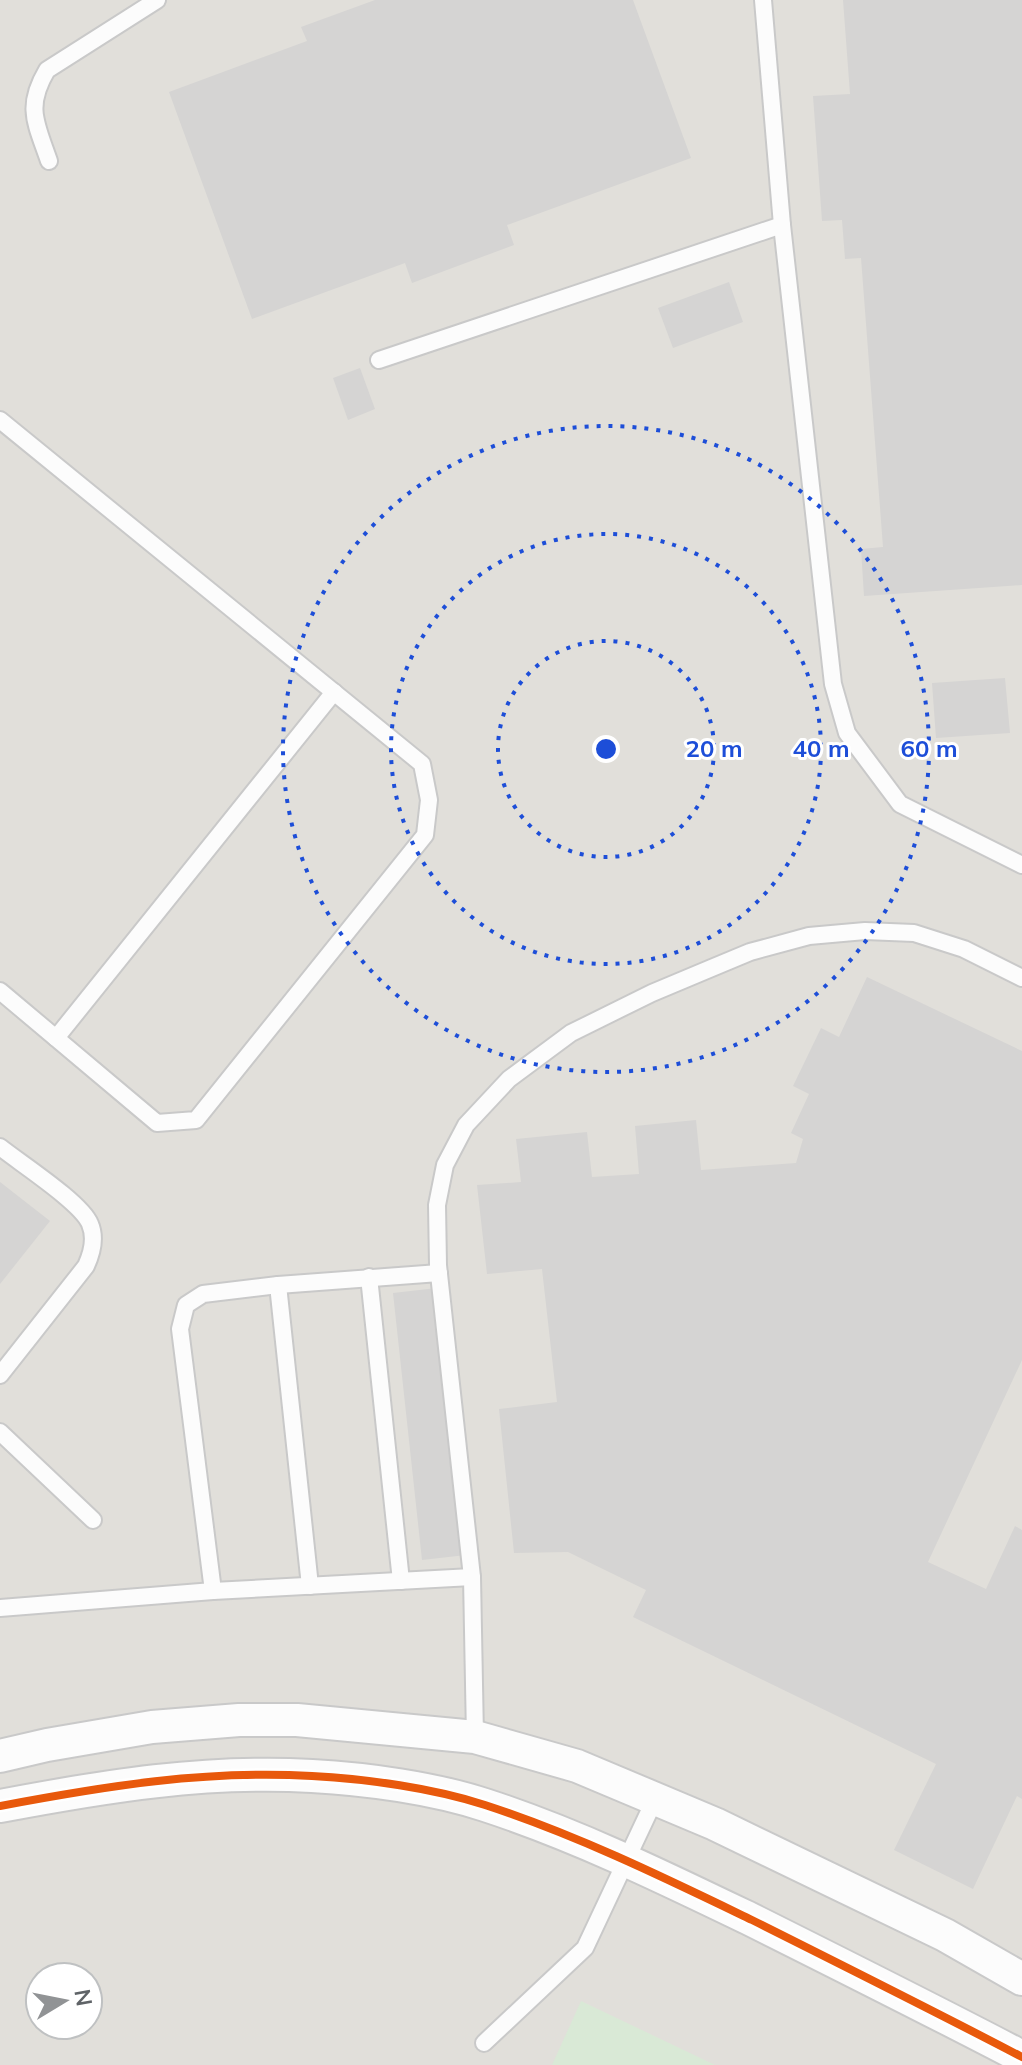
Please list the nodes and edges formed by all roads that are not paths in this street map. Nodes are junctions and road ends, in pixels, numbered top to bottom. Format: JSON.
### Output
{"nodes":[{"id":1,"x":157,"y":0,"type":"edge"},
{"id":2,"x":763,"y":0,"type":"edge"},
{"id":3,"x":49,"y":161,"type":"dead end"},
{"id":4,"x":782,"y":225,"type":"junction"},
{"id":5,"x":379,"y":360,"type":"dead end"},
{"id":6,"x":0,"y":420,"type":"edge"},
{"id":7,"x":334,"y":692,"type":"junction"},
{"id":8,"x":1022,"y":865,"type":"edge"},
{"id":9,"x":1022,"y":978,"type":"edge"},
{"id":10,"x":0,"y":991,"type":"edge"},
{"id":11,"x":56,"y":1038,"type":"junction"},
{"id":12,"x":0,"y":1147,"type":"edge"},
{"id":13,"x":439,"y":1273,"type":"junction"},
{"id":14,"x":369,"y":1277,"type":"junction"},
{"id":15,"x":278,"y":1285,"type":"junction"},
{"id":16,"x":0,"y":1375,"type":"edge"},
{"id":17,"x":0,"y":1432,"type":"edge"},
{"id":18,"x":93,"y":1520,"type":"dead end"},
{"id":19,"x":472,"y":1577,"type":"junction"},
{"id":20,"x":401,"y":1581,"type":"junction"},
{"id":21,"x":310,"y":1586,"type":"junction"},
{"id":22,"x":213,"y":1591,"type":"junction"},
{"id":23,"x":0,"y":1608,"type":"edge"},
{"id":24,"x":475,"y":1737,"type":"junction"},
{"id":25,"x":0,"y":1756,"type":"edge"},
{"id":26,"x":655,"y":1799,"type":"junction"},
{"id":27,"x":0,"y":1806,"type":"edge"},
{"id":28,"x":626,"y":1862,"type":"junction"},
{"id":29,"x":1022,"y":1979,"type":"edge"},
{"id":30,"x":484,"y":2043,"type":"dead end"},
{"id":31,"x":1022,"y":2057,"type":"edge"}],
"edges":[{"from":1,"to":3,"type":"lane"},
{"from":2,"to":4,"type":"lane"},
{"from":4,"to":5,"type":"lane"},
{"from":4,"to":8,"type":"lane"},
{"from":6,"to":7,"type":"lane"},
{"from":7,"to":11,"type":"lane"},
{"from":7,"to":11,"type":"lane"},
{"from":9,"to":13,"type":"lane"},
{"from":10,"to":11,"type":"lane"},
{"from":12,"to":16,"type":"lane"},
{"from":13,"to":14,"type":"lane"},
{"from":13,"to":19,"type":"lane"},
{"from":14,"to":15,"type":"lane"},
{"from":14,"to":20,"type":"lane"},
{"from":15,"to":21,"type":"lane"},
{"from":15,"to":22,"type":"lane"},
{"from":17,"to":18,"type":"lane"},
{"from":19,"to":20,"type":"lane"},
{"from":19,"to":24,"type":"lane"},
{"from":20,"to":21,"type":"lane"},
{"from":21,"to":22,"type":"lane"},
{"from":22,"to":23,"type":"lane"},
{"from":24,"to":25,"type":"street"},
{"from":24,"to":26,"type":"street"},
{"from":26,"to":28,"type":"lane"},
{"from":26,"to":29,"type":"street"},
{"from":27,"to":28,"type":"street"},
{"from":28,"to":30,"type":"lane"},
{"from":28,"to":31,"type":"street"}]}
